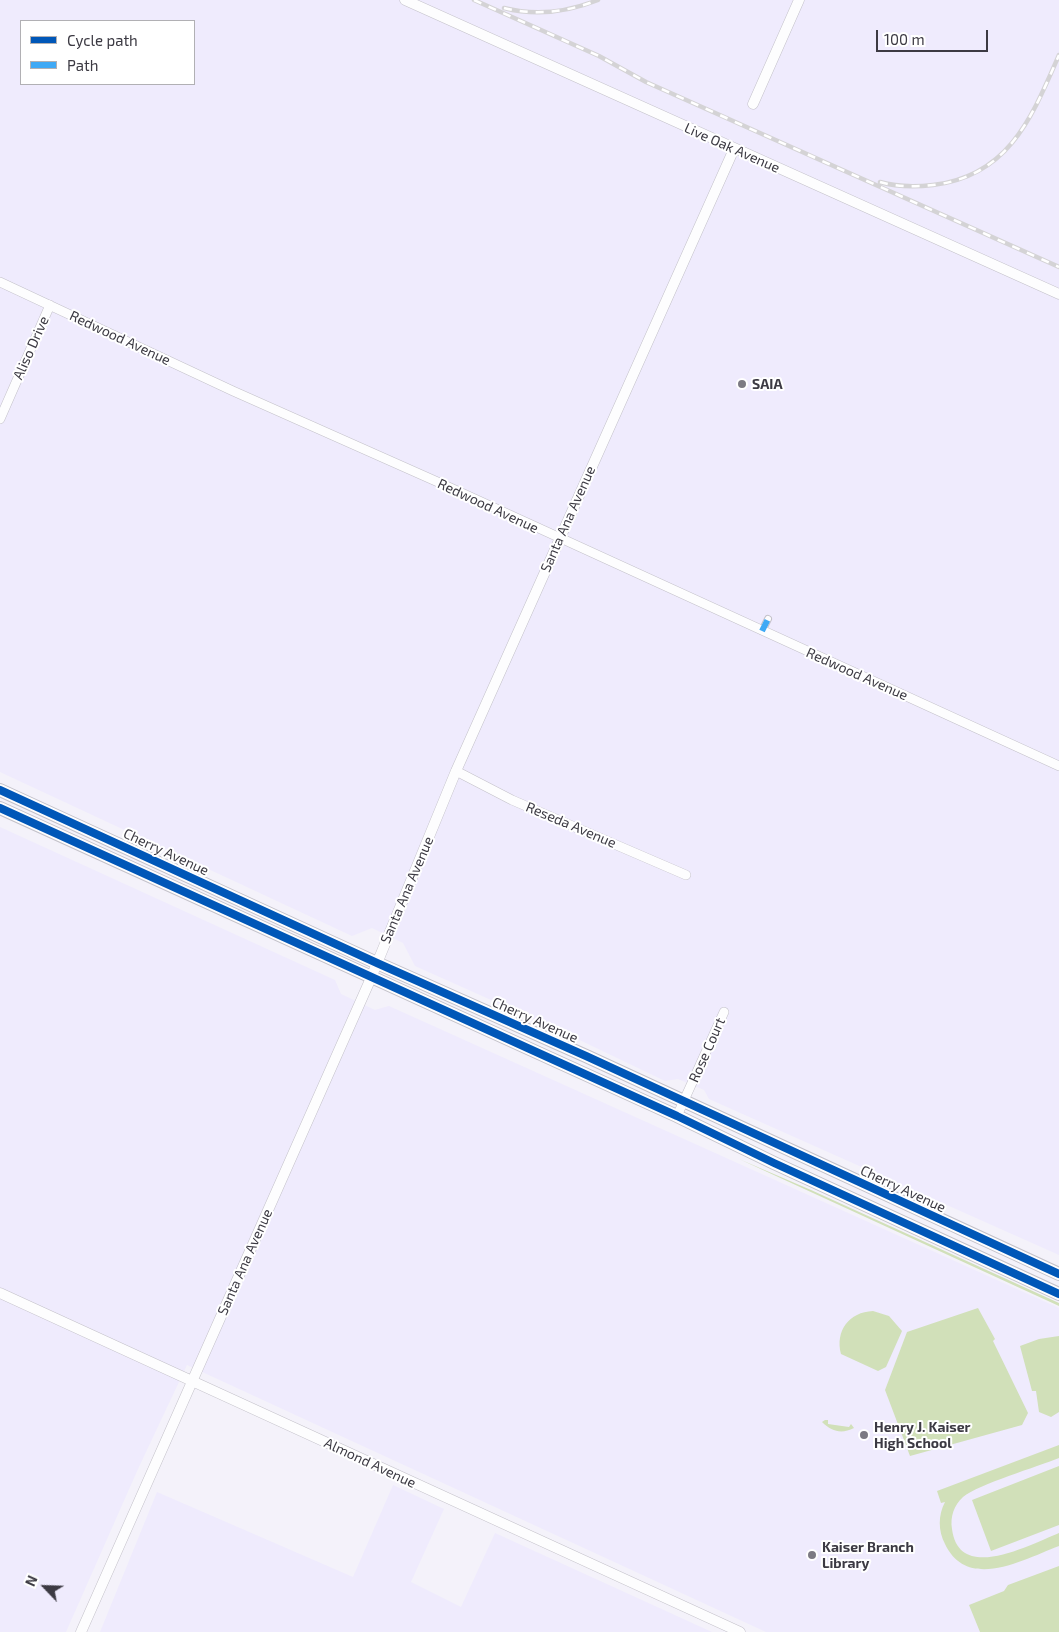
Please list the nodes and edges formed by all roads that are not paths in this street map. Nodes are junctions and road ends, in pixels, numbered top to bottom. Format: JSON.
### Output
{"nodes":[{"id":1,"x":405,"y":0,"type":"edge"},
{"id":2,"x":799,"y":0,"type":"edge"},
{"id":3,"x":753,"y":104,"type":"dead end"},
{"id":4,"x":734,"y":149,"type":"junction"},
{"id":5,"x":0,"y":282,"type":"edge"},
{"id":6,"x":1059,"y":294,"type":"edge"},
{"id":7,"x":50,"y":305,"type":"junction"},
{"id":8,"x":0,"y":419,"type":"edge"},
{"id":9,"x":560,"y":539,"type":"junction"},
{"id":10,"x":768,"y":619,"type":"dead end"},
{"id":11,"x":762,"y":631,"type":"junction"},
{"id":12,"x":1059,"y":766,"type":"edge"},
{"id":13,"x":456,"y":771,"type":"junction"},
{"id":14,"x":0,"y":790,"type":"edge"},
{"id":15,"x":0,"y":808,"type":"edge"},
{"id":16,"x":686,"y":875,"type":"dead end"},
{"id":17,"x":377,"y":963,"type":"junction"},
{"id":18,"x":370,"y":978,"type":"junction"},
{"id":19,"x":724,"y":1012,"type":"dead end"},
{"id":20,"x":683,"y":1102,"type":"junction"},
{"id":21,"x":677,"y":1116,"type":"junction"},
{"id":22,"x":1059,"y":1274,"type":"edge"},
{"id":23,"x":0,"y":1293,"type":"edge"},
{"id":24,"x":1059,"y":1294,"type":"edge"},
{"id":25,"x":192,"y":1382,"type":"junction"},
{"id":26,"x":81,"y":1632,"type":"edge"},
{"id":27,"x":740,"y":1632,"type":"edge"}],
"edges":[{"from":1,"to":4,"type":"street","name":"Live Oak Avenue"},
{"from":2,"to":3,"type":"street"},
{"from":4,"to":6,"type":"street","name":"Live Oak Avenue"},
{"from":4,"to":9,"type":"street","name":"Santa Ana Avenue"},
{"from":5,"to":7,"type":"street","name":"Redwood Avenue"},
{"from":7,"to":8,"type":"street","name":"Aliso Drive"},
{"from":7,"to":9,"type":"street","name":"Redwood Avenue"},
{"from":9,"to":11,"type":"street","name":"Redwood Avenue"},
{"from":9,"to":13,"type":"street","name":"Santa Ana Avenue"},
{"from":10,"to":11,"type":"street"},
{"from":11,"to":12,"type":"street","name":"Redwood Avenue"},
{"from":13,"to":16,"type":"street","name":"Reseda Avenue"},
{"from":13,"to":17,"type":"street","name":"Santa Ana Avenue"},
{"from":14,"to":17,"type":"main road","name":"Cherry Avenue"},
{"from":15,"to":18,"type":"main road"},
{"from":17,"to":18,"type":"street","name":"Santa Ana Avenue"},
{"from":17,"to":20,"type":"main road","name":"Cherry Avenue"},
{"from":18,"to":21,"type":"main road"},
{"from":18,"to":25,"type":"street","name":"Santa Ana Avenue"},
{"from":19,"to":20,"type":"street","name":"Rose Court"},
{"from":20,"to":21,"type":"street","name":"Rose Court"},
{"from":20,"to":22,"type":"main road","name":"Cherry Avenue"},
{"from":21,"to":24,"type":"main road"},
{"from":23,"to":25,"type":"street","name":"Almond Avenue"},
{"from":25,"to":26,"type":"street","name":"Santa Ana Avenue"},
{"from":25,"to":27,"type":"street","name":"Almond Avenue"}]}
